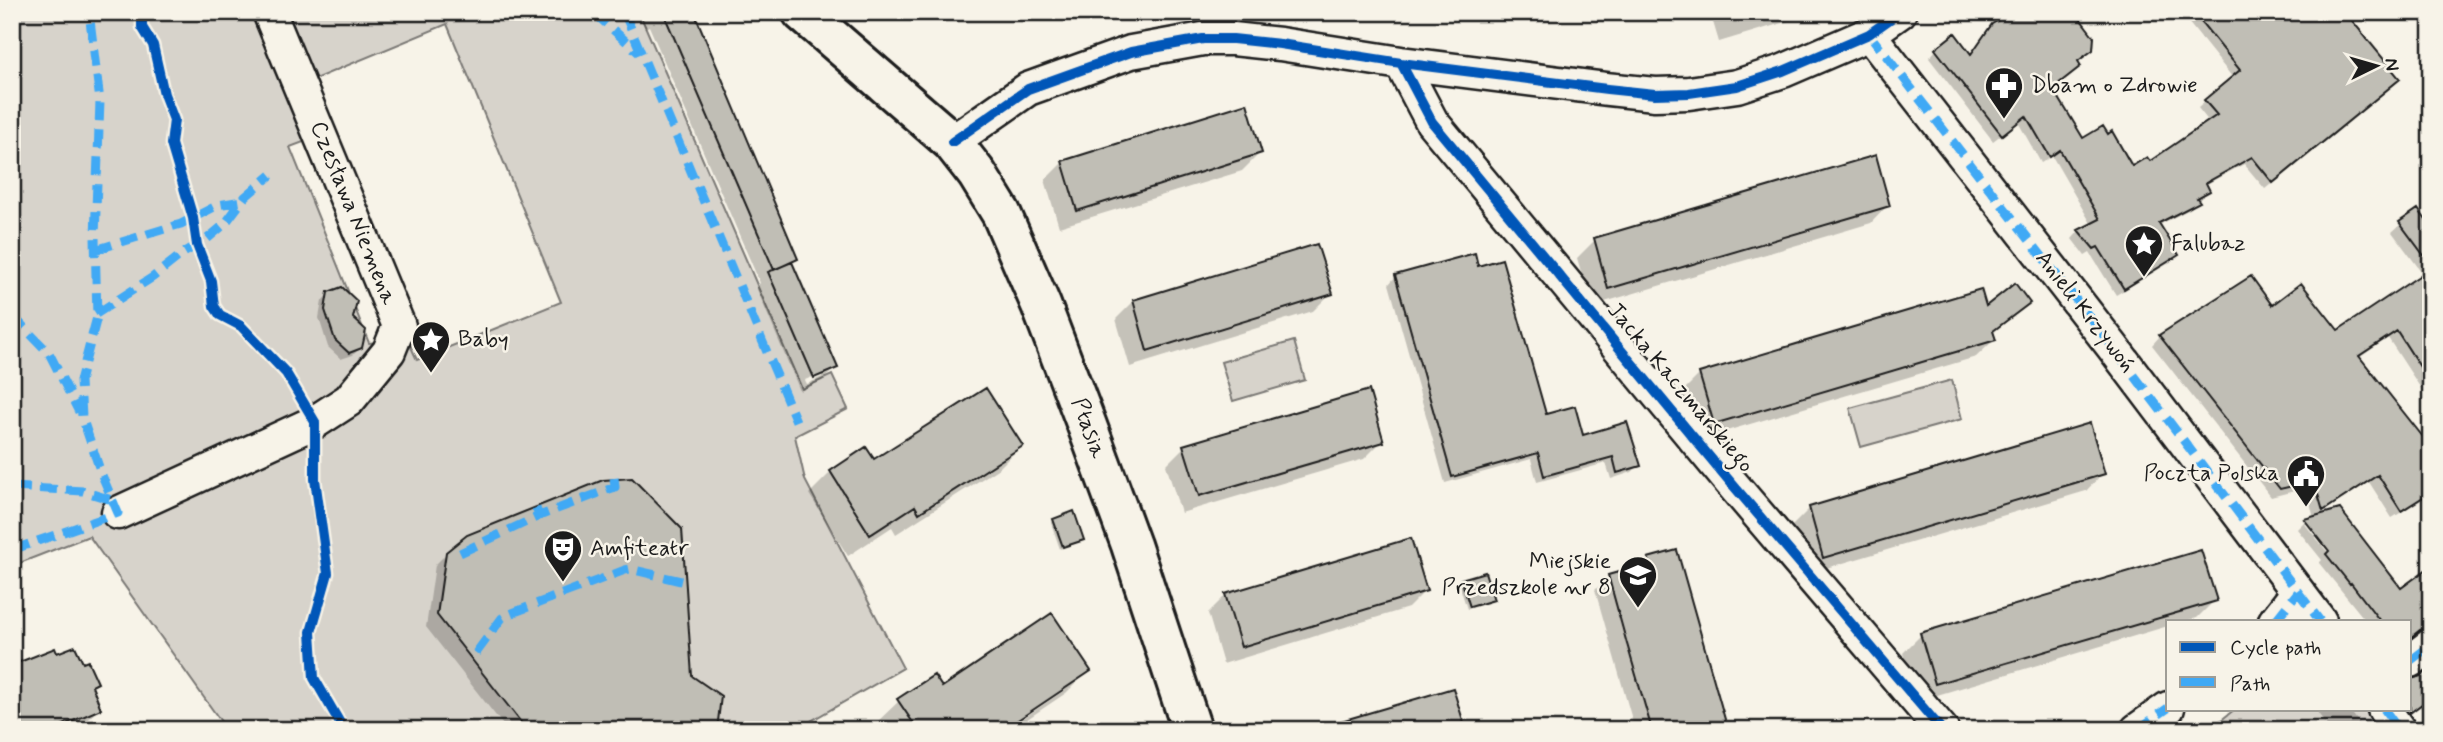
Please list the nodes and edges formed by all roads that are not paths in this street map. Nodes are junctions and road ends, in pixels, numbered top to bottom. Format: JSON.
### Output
{"nodes":[{"id":1,"x":269,"y":12,"type":"edge"},
{"id":2,"x":802,"y":12,"type":"edge"},
{"id":3,"x":1900,"y":12,"type":"edge"},
{"id":4,"x":1869,"y":34,"type":"junction"},
{"id":5,"x":1401,"y":63,"type":"junction"},
{"id":6,"x":952,"y":142,"type":"junction"},
{"id":7,"x":118,"y":513,"type":"dead end"},
{"id":8,"x":2298,"y":592,"type":"junction"},
{"id":9,"x":2276,"y":620,"type":"edge"},
{"id":10,"x":2319,"y":620,"type":"edge"},
{"id":11,"x":2431,"y":645,"type":"edge"},
{"id":12,"x":2412,"y":659,"type":"edge"},
{"id":13,"x":2166,"y":709,"type":"edge"},
{"id":14,"x":2385,"y":710,"type":"edge"},
{"id":15,"x":1192,"y":730,"type":"edge"},
{"id":16,"x":1942,"y":730,"type":"edge"},
{"id":17,"x":2137,"y":730,"type":"edge"},
{"id":18,"x":2399,"y":730,"type":"edge"}],
"edges":[{"from":1,"to":7,"type":"street","name":"Czesława Niemena"},
{"from":2,"to":6,"type":"street","name":"Ptasia"},
{"from":3,"to":4,"type":"street"},
{"from":4,"to":5,"type":"street"},
{"from":4,"to":8,"type":"street","name":"Anieli Krzywoń"},
{"from":5,"to":6,"type":"street"},
{"from":5,"to":16,"type":"street","name":"Jacka Kaczmarskiego"},
{"from":6,"to":15,"type":"street","name":"Ptasia"},
{"from":8,"to":9,"type":"street"},
{"from":8,"to":10,"type":"street","name":"Anieli Krzywoń"},
{"from":11,"to":12,"type":"street"},
{"from":13,"to":17,"type":"street"},
{"from":14,"to":18,"type":"street"}]}
